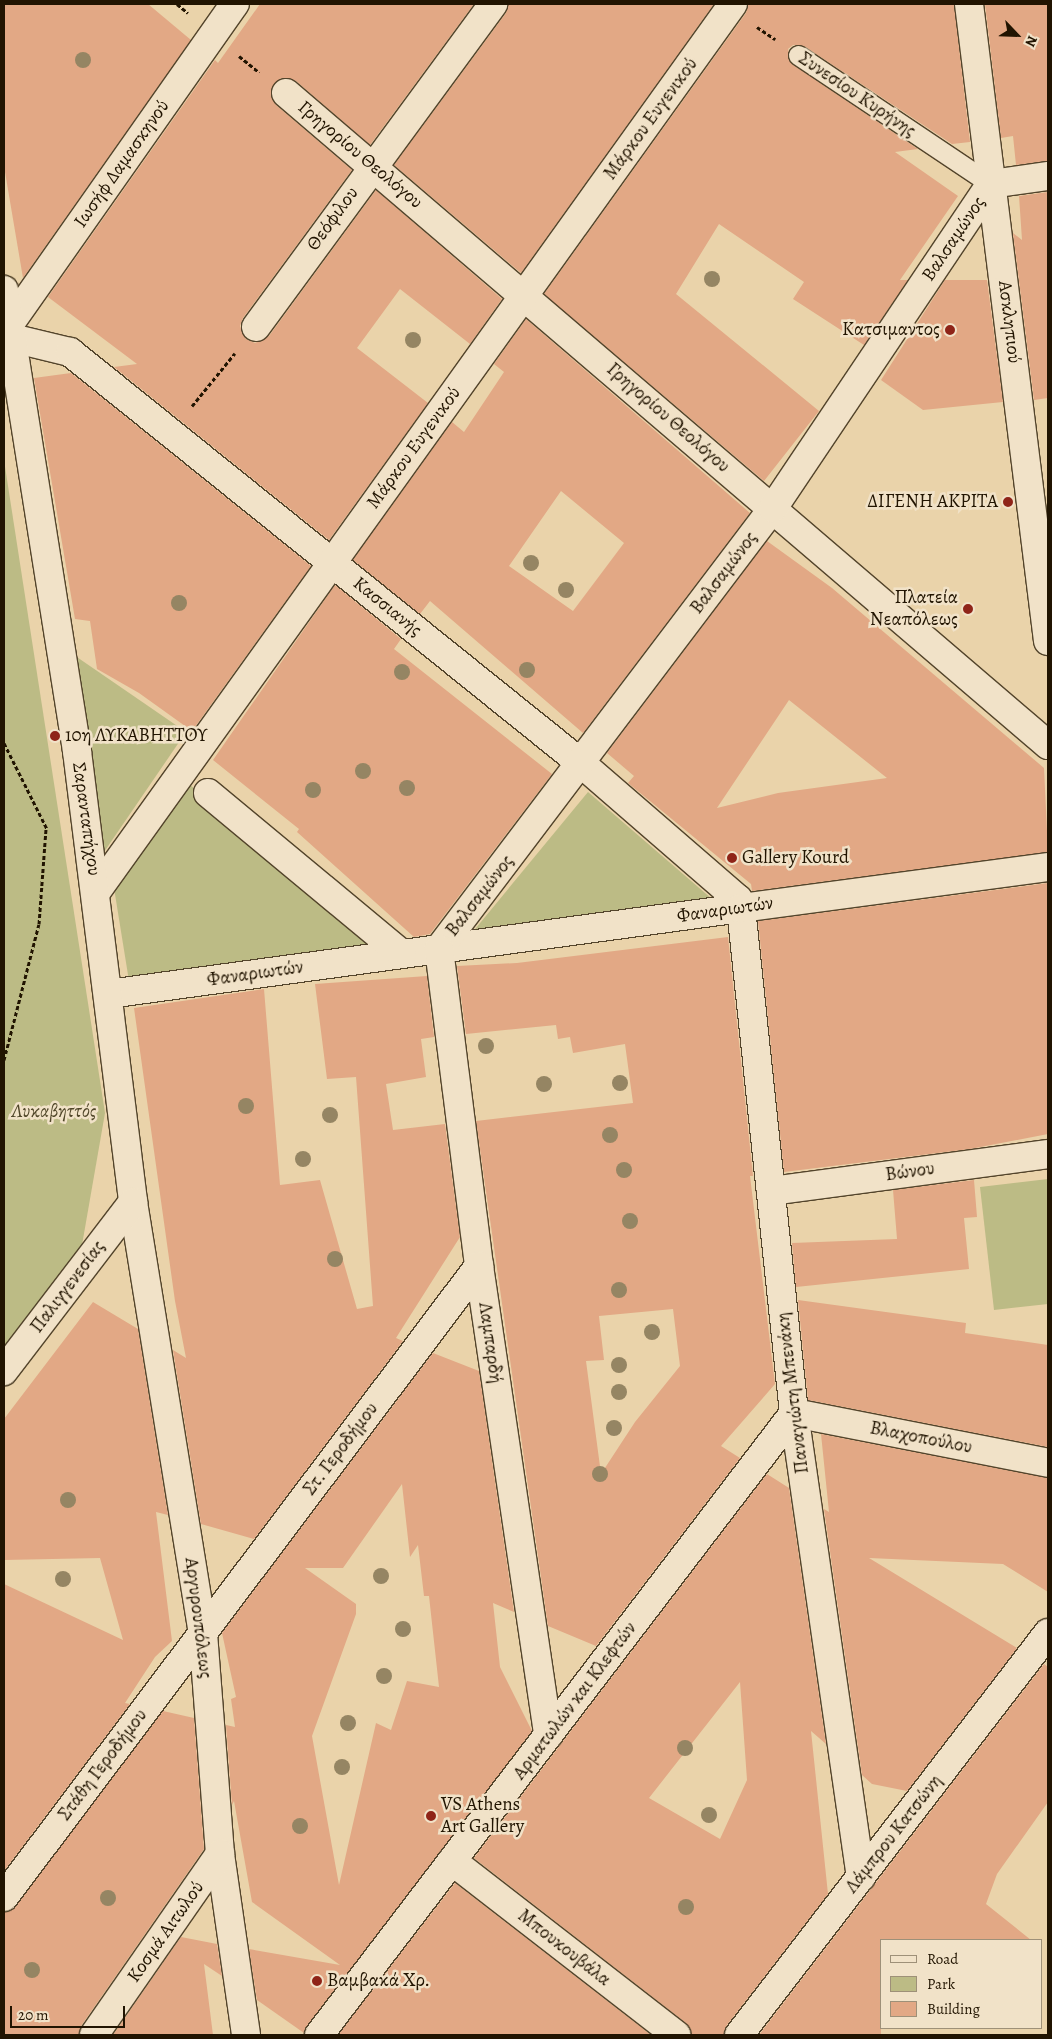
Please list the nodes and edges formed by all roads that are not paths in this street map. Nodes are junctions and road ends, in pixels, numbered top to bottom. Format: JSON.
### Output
{"nodes":[{"id":1,"x":235,"y":4,"type":"edge"},
{"id":2,"x":493,"y":4,"type":"edge"},
{"id":3,"x":969,"y":4,"type":"edge"},
{"id":4,"x":729,"y":5,"type":"edge"},
{"id":5,"x":798,"y":55,"type":"road end"},
{"id":6,"x":286,"y":93,"type":"dead end"},
{"id":7,"x":372,"y":165,"type":"junction"},
{"id":8,"x":1048,"y":176,"type":"edge"},
{"id":9,"x":991,"y":184,"type":"junction"},
{"id":10,"x":4,"y":290,"type":"edge"},
{"id":11,"x":524,"y":295,"type":"junction"},
{"id":12,"x":256,"y":327,"type":"road end"},
{"id":13,"x":10,"y":332,"type":"junction"},
{"id":14,"x":773,"y":508,"type":"junction"},
{"id":15,"x":332,"y":562,"type":"junction"},
{"id":16,"x":1048,"y":641,"type":"edge"},
{"id":17,"x":1048,"y":745,"type":"edge"},
{"id":18,"x":582,"y":764,"type":"junction"},
{"id":19,"x":208,"y":794,"type":"dead end"},
{"id":20,"x":1048,"y":867,"type":"edge"},
{"id":21,"x":96,"y":892,"type":"junction"},
{"id":22,"x":741,"y":908,"type":"junction"},
{"id":23,"x":439,"y":949,"type":"junction"},
{"id":24,"x":402,"y":954,"type":"junction"},
{"id":25,"x":108,"y":994,"type":"junction"},
{"id":26,"x":1048,"y":1154,"type":"edge"},
{"id":27,"x":771,"y":1191,"type":"junction"},
{"id":28,"x":133,"y":1202,"type":"junction"},
{"id":29,"x":479,"y":1266,"type":"junction"},
{"id":30,"x":4,"y":1371,"type":"edge"},
{"id":31,"x":794,"y":1414,"type":"junction"},
{"id":32,"x":1048,"y":1463,"type":"edge"},
{"id":33,"x":203,"y":1633,"type":"junction"},
{"id":34,"x":1048,"y":1633,"type":"edge"},
{"id":35,"x":548,"y":1736,"type":"junction"},
{"id":36,"x":220,"y":1854,"type":"junction"},
{"id":37,"x":452,"y":1861,"type":"junction"},
{"id":38,"x":861,"y":1877,"type":"junction"},
{"id":39,"x":4,"y":1897,"type":"edge"},
{"id":40,"x":94,"y":2035,"type":"edge"},
{"id":41,"x":246,"y":2035,"type":"edge"},
{"id":42,"x":319,"y":2035,"type":"edge"},
{"id":43,"x":676,"y":2035,"type":"edge"},
{"id":44,"x":739,"y":2035,"type":"edge"}],
"edges":[{"from":1,"to":13,"type":"street","name":"Ιωσήφ Δαμασκηνού"},
{"from":2,"to":7,"type":"street","name":"Θεόφιλου"},
{"from":3,"to":9,"type":"street","name":"Ασκληπιού"},
{"from":4,"to":11,"type":"street","name":"Μάρκου Ευγενικού"},
{"from":5,"to":9,"type":"lane","name":"Συνεσίου Κυρήνης"},
{"from":6,"to":7,"type":"street","name":"Γρηγορίου Θεολόγου"},
{"from":7,"to":11,"type":"street","name":"Γρηγορίου Θεολόγου"},
{"from":7,"to":12,"type":"street","name":"Θεόφιλου"},
{"from":8,"to":9,"type":"street"},
{"from":9,"to":14,"type":"street","name":"Βαλσαμώνος"},
{"from":9,"to":16,"type":"street","name":"Ασκληπιού"},
{"from":10,"to":13,"type":"street","name":"Σαρανταπήχου"},
{"from":11,"to":14,"type":"street","name":"Γρηγορίου Θεολόγου"},
{"from":11,"to":15,"type":"street","name":"Μάρκου Ευγενικού"},
{"from":13,"to":15,"type":"street","name":"Κασσιανής"},
{"from":13,"to":21,"type":"street","name":"Σαρανταπήχου"},
{"from":14,"to":17,"type":"street","name":"Γρηγορίου Θεολόγου"},
{"from":14,"to":18,"type":"street","name":"Βαλσαμώνος"},
{"from":15,"to":18,"type":"street","name":"Κασσιανής"},
{"from":15,"to":21,"type":"street","name":"Μάρκου Ευγενικού"},
{"from":18,"to":22,"type":"street","name":"Κασσιανής"},
{"from":18,"to":23,"type":"street","name":"Βαλσαμώνος"},
{"from":19,"to":24,"type":"street"},
{"from":20,"to":22,"type":"street","name":"Φαναριωτών"},
{"from":21,"to":25,"type":"street","name":"Σαρανταπήχου"},
{"from":22,"to":23,"type":"street","name":"Φαναριωτών"},
{"from":22,"to":27,"type":"street","name":"Παναγιώτη Μπενάκη"},
{"from":23,"to":24,"type":"street","name":"Φαναριωτών"},
{"from":23,"to":29,"type":"street","name":"Λαμπαρδή"},
{"from":24,"to":25,"type":"street","name":"Φαναριωτών"},
{"from":25,"to":28,"type":"street","name":"Σαρανταπήχου"},
{"from":26,"to":27,"type":"street","name":"Βώνου"},
{"from":27,"to":31,"type":"street","name":"Παναγιώτη Μπενάκη"},
{"from":28,"to":30,"type":"street","name":"Παλιγγενεσίας"},
{"from":28,"to":33,"type":"street","name":"Αργυρουπόλεως"},
{"from":29,"to":33,"type":"street","name":"Στ. Γεροδήμου"},
{"from":29,"to":35,"type":"street","name":"Λαμπαρδή"},
{"from":31,"to":32,"type":"street","name":"Βλαχοπούλου"},
{"from":31,"to":35,"type":"street","name":"Αρματωλών και Κλεφτών"},
{"from":31,"to":38,"type":"street","name":"Παναγιώτη Μπενάκη"},
{"from":33,"to":36,"type":"street","name":"Αργυρουπόλεως"},
{"from":33,"to":39,"type":"street","name":"Στάθη Γεροδήμου"},
{"from":34,"to":38,"type":"street","name":"Λάμπρου Κατσώνη"},
{"from":35,"to":37,"type":"street","name":"Αρματωλών και Κλεφτών"},
{"from":36,"to":40,"type":"street","name":"Κοσμά Αιτωλού"},
{"from":36,"to":41,"type":"street","name":"Αργυρουπόλεως"},
{"from":37,"to":42,"type":"street","name":"Αρματωλών και Κλεφτών"},
{"from":37,"to":43,"type":"street","name":"Μπουκουβάλα"},
{"from":38,"to":44,"type":"street","name":"Λάμπρου Κατσώνη"}]}
